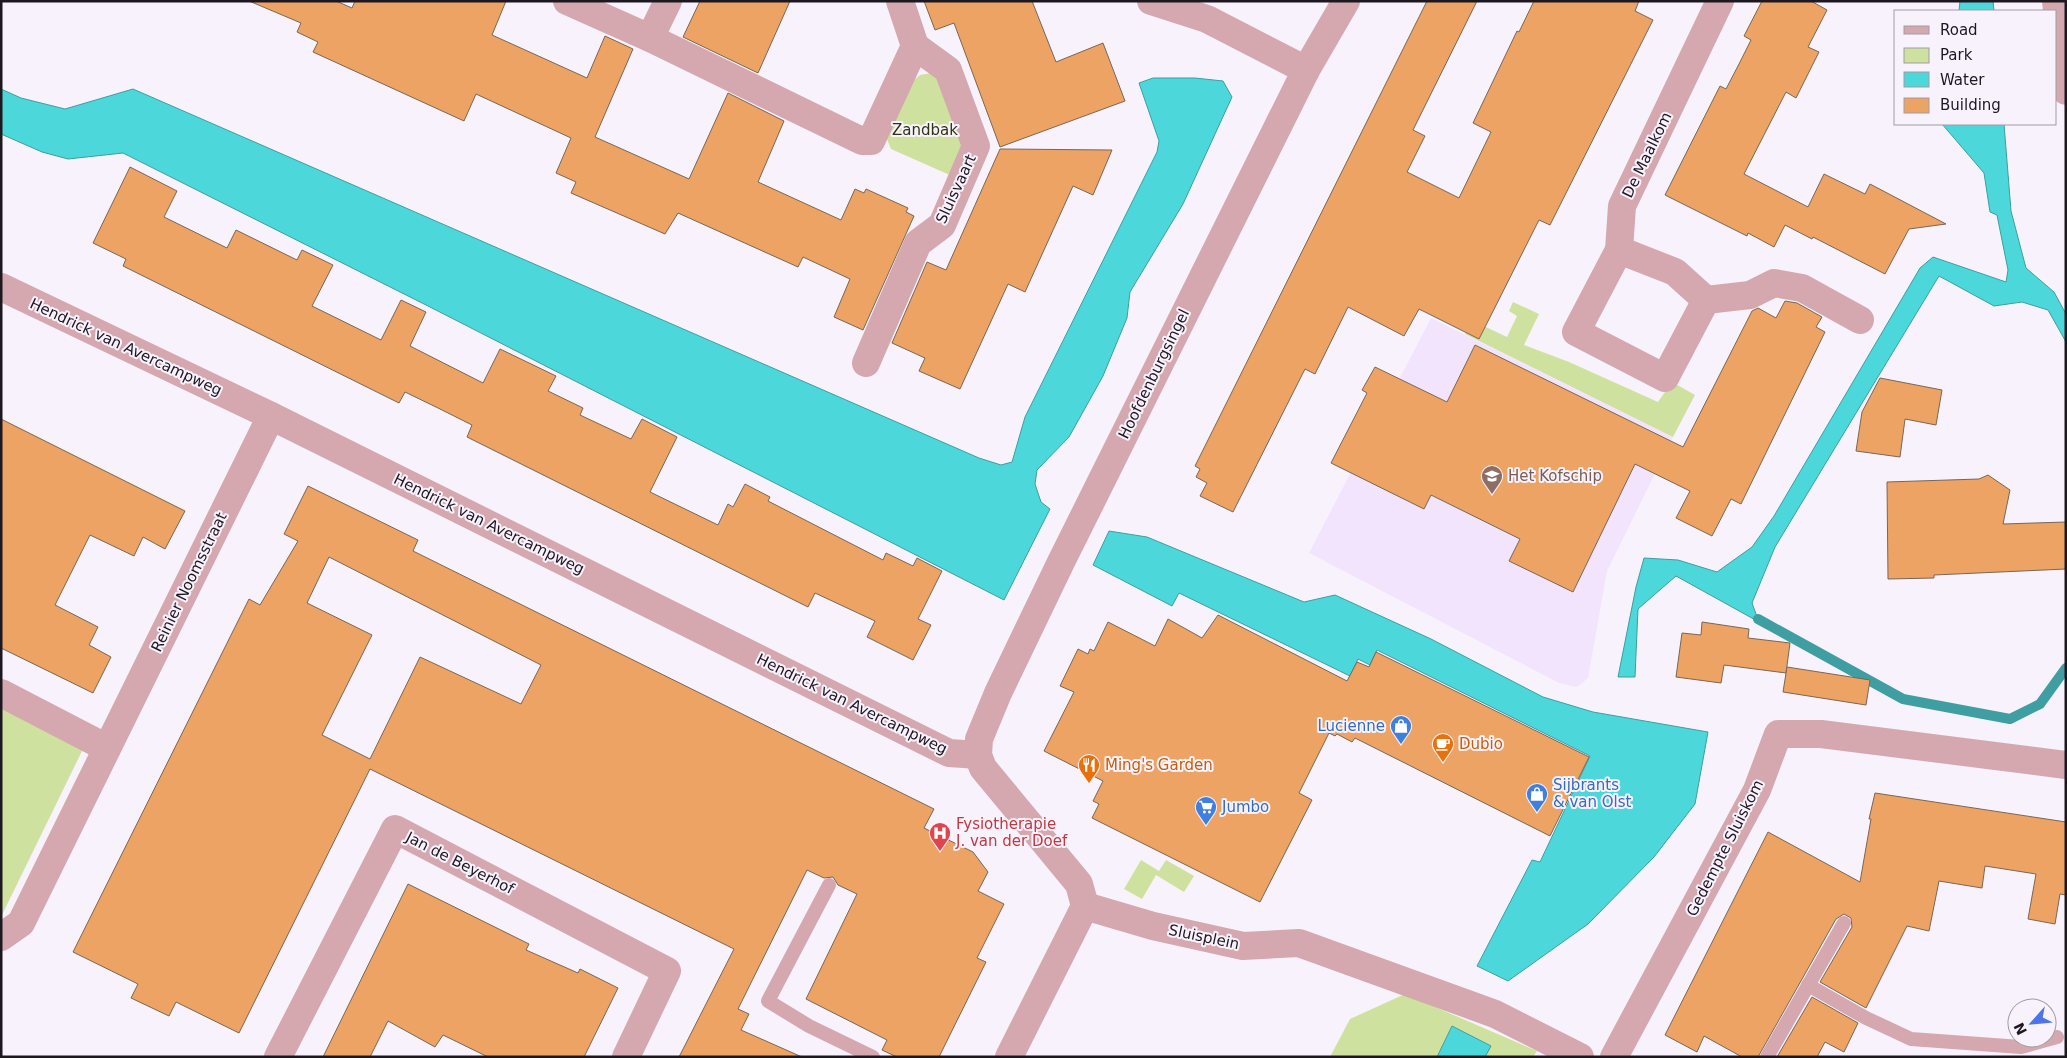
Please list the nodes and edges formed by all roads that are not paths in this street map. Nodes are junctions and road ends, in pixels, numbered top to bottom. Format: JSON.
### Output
{"nodes":[{"id":1,"x":568,"y":1,"type":"edge"},
{"id":2,"x":668,"y":1,"type":"edge"},
{"id":3,"x":900,"y":1,"type":"edge"},
{"id":4,"x":1150,"y":1,"type":"edge"},
{"id":5,"x":1346,"y":1,"type":"edge"},
{"id":6,"x":1720,"y":1,"type":"edge"},
{"id":7,"x":2056,"y":1,"type":"edge"},
{"id":8,"x":650,"y":38,"type":"junction"},
{"id":9,"x":915,"y":46,"type":"junction"},
{"id":10,"x":1306,"y":70,"type":"junction"},
{"id":11,"x":2066,"y":91,"type":"edge"},
{"id":12,"x":1619,"y":250,"type":"junction"},
{"id":13,"x":1,"y":287,"type":"edge"},
{"id":14,"x":1706,"y":300,"type":"junction"},
{"id":15,"x":1860,"y":320,"type":"dead end"},
{"id":16,"x":866,"y":363,"type":"dead end"},
{"id":17,"x":271,"y":416,"type":"junction"},
{"id":18,"x":1,"y":693,"type":"edge"},
{"id":19,"x":108,"y":748,"type":"junction"},
{"id":20,"x":978,"y":755,"type":"junction"},
{"id":21,"x":2066,"y":765,"type":"edge"},
{"id":22,"x":830,"y":885,"type":"dead end"},
{"id":23,"x":1085,"y":906,"type":"junction"},
{"id":24,"x":1844,"y":923,"type":"dead end"},
{"id":25,"x":1,"y":937,"type":"edge"},
{"id":26,"x":1808,"y":985,"type":"junction"},
{"id":27,"x":2007,"y":1047,"type":"edge"},
{"id":28,"x":278,"y":1057,"type":"edge"},
{"id":29,"x":626,"y":1057,"type":"edge"},
{"id":30,"x":873,"y":1057,"type":"edge"},
{"id":31,"x":1009,"y":1057,"type":"edge"},
{"id":32,"x":1580,"y":1057,"type":"edge"},
{"id":33,"x":1614,"y":1057,"type":"edge"},
{"id":34,"x":1767,"y":1057,"type":"edge"}],
"edges":[{"from":1,"to":8,"type":"street"},
{"from":2,"to":8,"type":"street"},
{"from":3,"to":9,"type":"street"},
{"from":4,"to":10,"type":"street"},
{"from":5,"to":10,"type":"street","name":"Hoofdenburgsingel"},
{"from":6,"to":12,"type":"street","name":"De Maalkom"},
{"from":7,"to":11,"type":"street"},
{"from":8,"to":9,"type":"street"},
{"from":9,"to":16,"type":"street","name":"Sluisvaart"},
{"from":10,"to":20,"type":"street","name":"Hoofdenburgsingel"},
{"from":12,"to":14,"type":"street"},
{"from":12,"to":14,"type":"street","name":"De Maalkom"},
{"from":13,"to":17,"type":"street","name":"Hendrick van Avercampweg"},
{"from":14,"to":15,"type":"street"},
{"from":17,"to":19,"type":"street","name":"Reinier Noomsstraat"},
{"from":17,"to":20,"type":"street","name":"Hendrick van Avercampweg"},
{"from":18,"to":19,"type":"street"},
{"from":19,"to":25,"type":"street","name":"Reinier Noomsstraat"},
{"from":20,"to":23,"type":"street"},
{"from":21,"to":33,"type":"street","name":"Gedempte Sluiskom"},
{"from":22,"to":30,"type":"lane"},
{"from":23,"to":31,"type":"street"},
{"from":23,"to":32,"type":"street","name":"Sluisplein"},
{"from":24,"to":26,"type":"lane"},
{"from":26,"to":27,"type":"lane"},
{"from":26,"to":34,"type":"lane"},
{"from":28,"to":29,"type":"street","name":"Jan de Beyerhof"}]}
